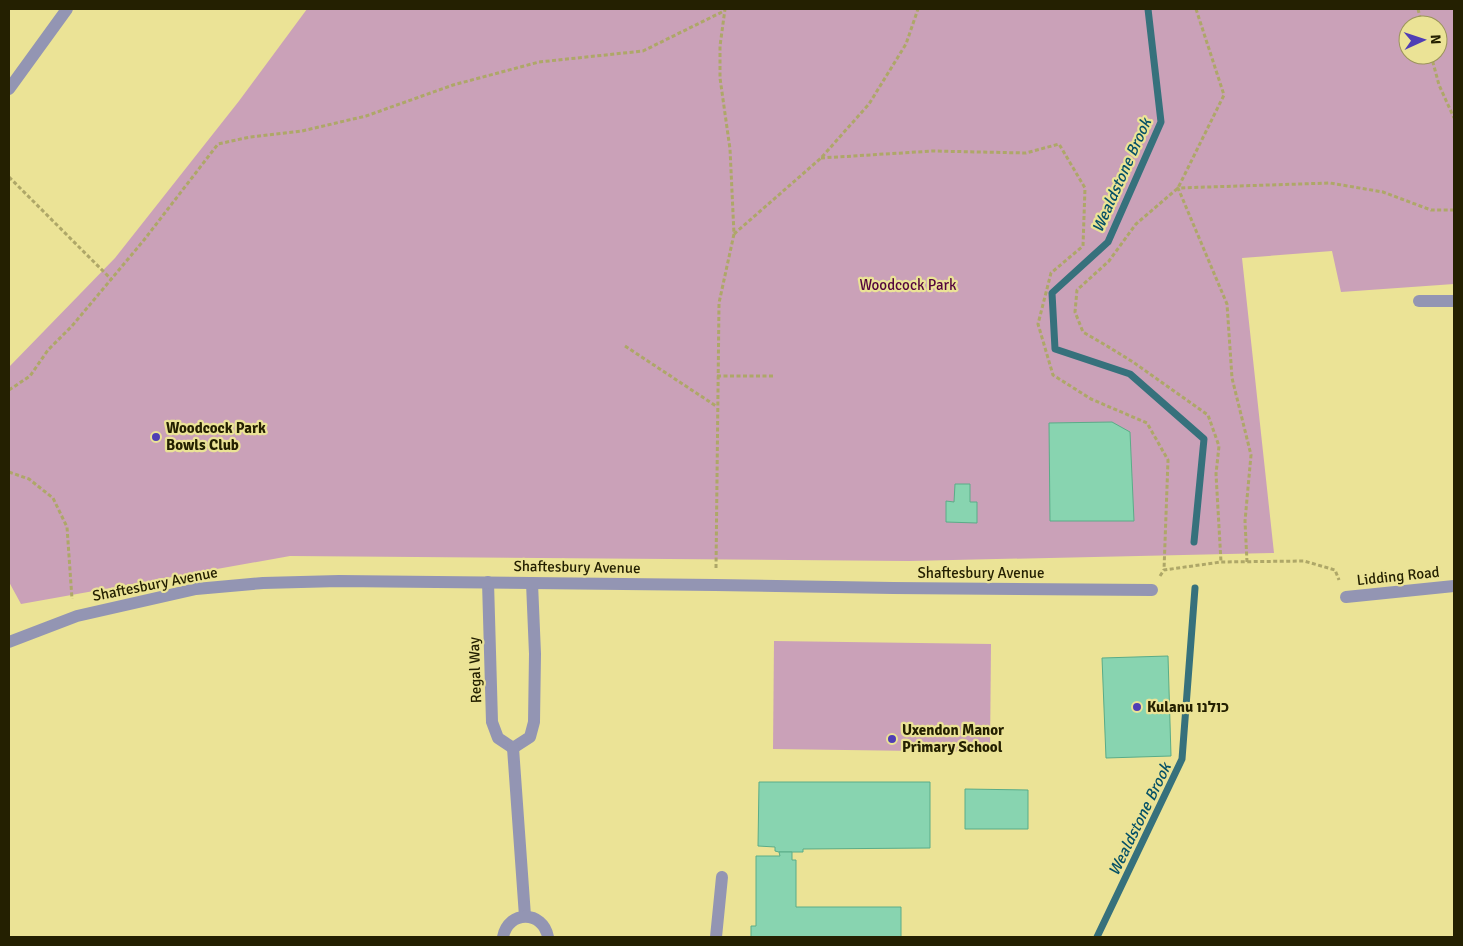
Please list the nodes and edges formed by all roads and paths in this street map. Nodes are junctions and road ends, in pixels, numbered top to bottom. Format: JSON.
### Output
{"nodes":[{"id":1,"x":67,"y":9,"type":"edge"},
{"id":2,"x":918,"y":9,"type":"edge"},
{"id":3,"x":1196,"y":9,"type":"edge"},
{"id":4,"x":724,"y":10,"type":"edge"},
{"id":5,"x":1434,"y":65,"type":"edge"},
{"id":6,"x":9,"y":89,"type":"edge"},
{"id":7,"x":1454,"y":118,"type":"edge"},
{"id":8,"x":821,"y":158,"type":"junction"},
{"id":9,"x":9,"y":177,"type":"edge"},
{"id":10,"x":1178,"y":188,"type":"junction"},
{"id":11,"x":1454,"y":210,"type":"edge"},
{"id":12,"x":734,"y":234,"type":"junction"},
{"id":13,"x":112,"y":280,"type":"junction"},
{"id":14,"x":1419,"y":301,"type":"dead end"},
{"id":15,"x":1454,"y":301,"type":"edge"},
{"id":16,"x":625,"y":346,"type":"dead end"},
{"id":17,"x":717,"y":376,"type":"junction"},
{"id":18,"x":775,"y":376,"type":"dead end"},
{"id":19,"x":9,"y":390,"type":"edge"},
{"id":20,"x":717,"y":406,"type":"junction"},
{"id":21,"x":9,"y":472,"type":"edge"},
{"id":22,"x":1221,"y":562,"type":"junction"},
{"id":23,"x":1247,"y":562,"type":"junction"},
{"id":24,"x":1164,"y":570,"type":"junction"},
{"id":25,"x":488,"y":582,"type":"junction"},
{"id":26,"x":532,"y":583,"type":"junction"},
{"id":27,"x":715,"y":585,"type":"junction"},
{"id":28,"x":1454,"y":586,"type":"edge"},
{"id":29,"x":1152,"y":590,"type":"joint"},
{"id":30,"x":1346,"y":597,"type":"joint"},
{"id":31,"x":77,"y":616,"type":"junction"},
{"id":32,"x":9,"y":642,"type":"edge"},
{"id":33,"x":513,"y":748,"type":"junction"},
{"id":34,"x":722,"y":877,"type":"dead end"},
{"id":35,"x":525,"y":916,"type":"junction"},
{"id":36,"x":503,"y":937,"type":"edge"},
{"id":37,"x":548,"y":937,"type":"edge"},
{"id":38,"x":716,"y":937,"type":"edge"}],
"edges":[{"from":1,"to":6,"type":"street"},
{"from":2,"to":8,"type":"path"},
{"from":3,"to":10,"type":"path"},
{"from":4,"to":12,"type":"path"},
{"from":4,"to":13,"type":"path"},
{"from":5,"to":7,"type":"path"},
{"from":8,"to":12,"type":"path"},
{"from":8,"to":24,"type":"path"},
{"from":9,"to":13,"type":"path"},
{"from":10,"to":11,"type":"path"},
{"from":10,"to":22,"type":"path"},
{"from":10,"to":23,"type":"path"},
{"from":12,"to":17,"type":"path"},
{"from":13,"to":19,"type":"path"},
{"from":14,"to":15,"type":"street"},
{"from":16,"to":20,"type":"path"},
{"from":17,"to":18,"type":"path"},
{"from":17,"to":20,"type":"path"},
{"from":20,"to":27,"type":"path"},
{"from":21,"to":31,"type":"path"},
{"from":22,"to":23,"type":"path"},
{"from":22,"to":24,"type":"path"},
{"from":23,"to":30,"type":"path"},
{"from":24,"to":29,"type":"path"},
{"from":25,"to":26,"type":"street","name":"Shaftesbury Avenue"},
{"from":25,"to":31,"type":"street","name":"Shaftesbury Avenue"},
{"from":25,"to":33,"type":"street","name":"Regal Way"},
{"from":26,"to":27,"type":"street","name":"Shaftesbury Avenue"},
{"from":26,"to":33,"type":"street"},
{"from":27,"to":29,"type":"street","name":"Shaftesbury Avenue"},
{"from":28,"to":30,"type":"street","name":"Lidding Road"},
{"from":31,"to":32,"type":"street","name":"Shaftesbury Avenue"},
{"from":33,"to":35,"type":"street"},
{"from":34,"to":38,"type":"street"},
{"from":35,"to":36,"type":"street"},
{"from":35,"to":37,"type":"street"}]}
